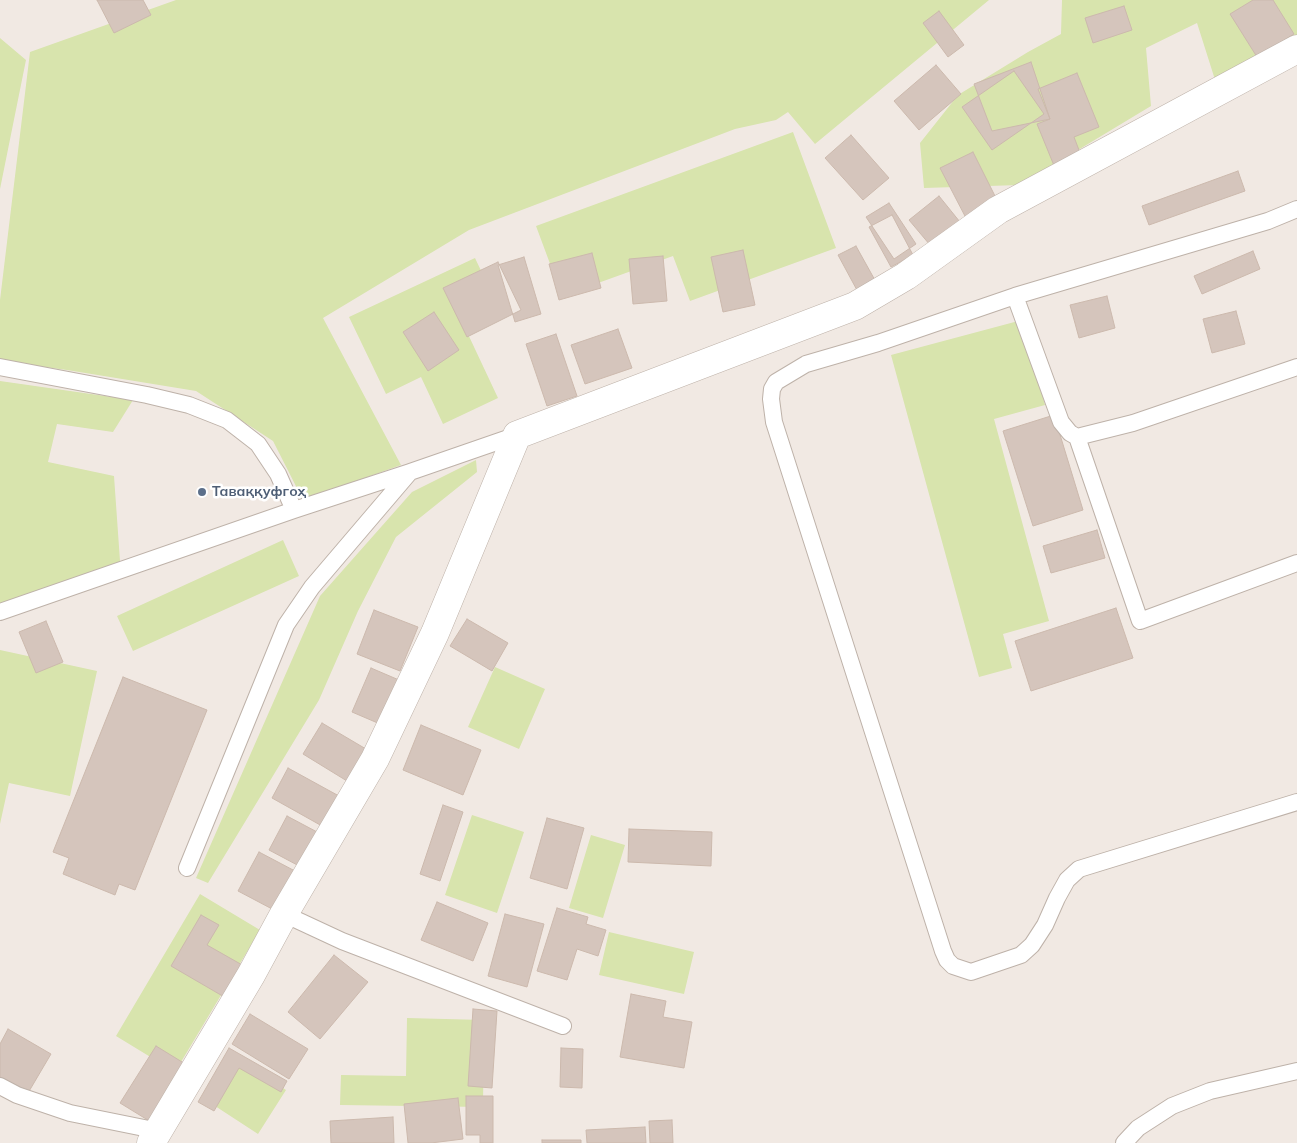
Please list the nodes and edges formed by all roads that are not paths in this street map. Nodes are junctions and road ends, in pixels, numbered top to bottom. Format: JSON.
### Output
{"nodes":[{"id":1,"x":1297,"y":49,"type":"edge"},
{"id":2,"x":1297,"y":211,"type":"edge"},
{"id":3,"x":1015,"y":296,"type":"junction"},
{"id":4,"x":0,"y":367,"type":"edge"},
{"id":5,"x":1297,"y":367,"type":"edge"},
{"id":6,"x":517,"y":435,"type":"junction"},
{"id":7,"x":1076,"y":437,"type":"junction"},
{"id":8,"x":410,"y":472,"type":"junction"},
{"id":9,"x":294,"y":510,"type":"junction"},
{"id":10,"x":1297,"y":563,"type":"edge"},
{"id":11,"x":0,"y":612,"type":"edge"},
{"id":12,"x":1297,"y":802,"type":"edge"},
{"id":13,"x":187,"y":868,"type":"dead end"},
{"id":14,"x":284,"y":914,"type":"junction"},
{"id":15,"x":563,"y":1026,"type":"dead end"},
{"id":16,"x":1297,"y":1071,"type":"edge"},
{"id":17,"x":0,"y":1086,"type":"edge"},
{"id":18,"x":155,"y":1137,"type":"edge"},
{"id":19,"x":1124,"y":1143,"type":"edge"}],
"edges":[{"from":1,"to":6,"type":"street"},
{"from":2,"to":3,"type":"lane"},
{"from":3,"to":7,"type":"lane"},
{"from":3,"to":12,"type":"lane"},
{"from":4,"to":9,"type":"lane"},
{"from":5,"to":7,"type":"lane"},
{"from":6,"to":8,"type":"lane"},
{"from":6,"to":14,"type":"street"},
{"from":7,"to":10,"type":"lane"},
{"from":8,"to":9,"type":"lane"},
{"from":8,"to":13,"type":"lane"},
{"from":9,"to":11,"type":"lane"},
{"from":14,"to":15,"type":"lane"},
{"from":14,"to":18,"type":"street"},
{"from":16,"to":19,"type":"lane"},
{"from":17,"to":18,"type":"lane"}]}
